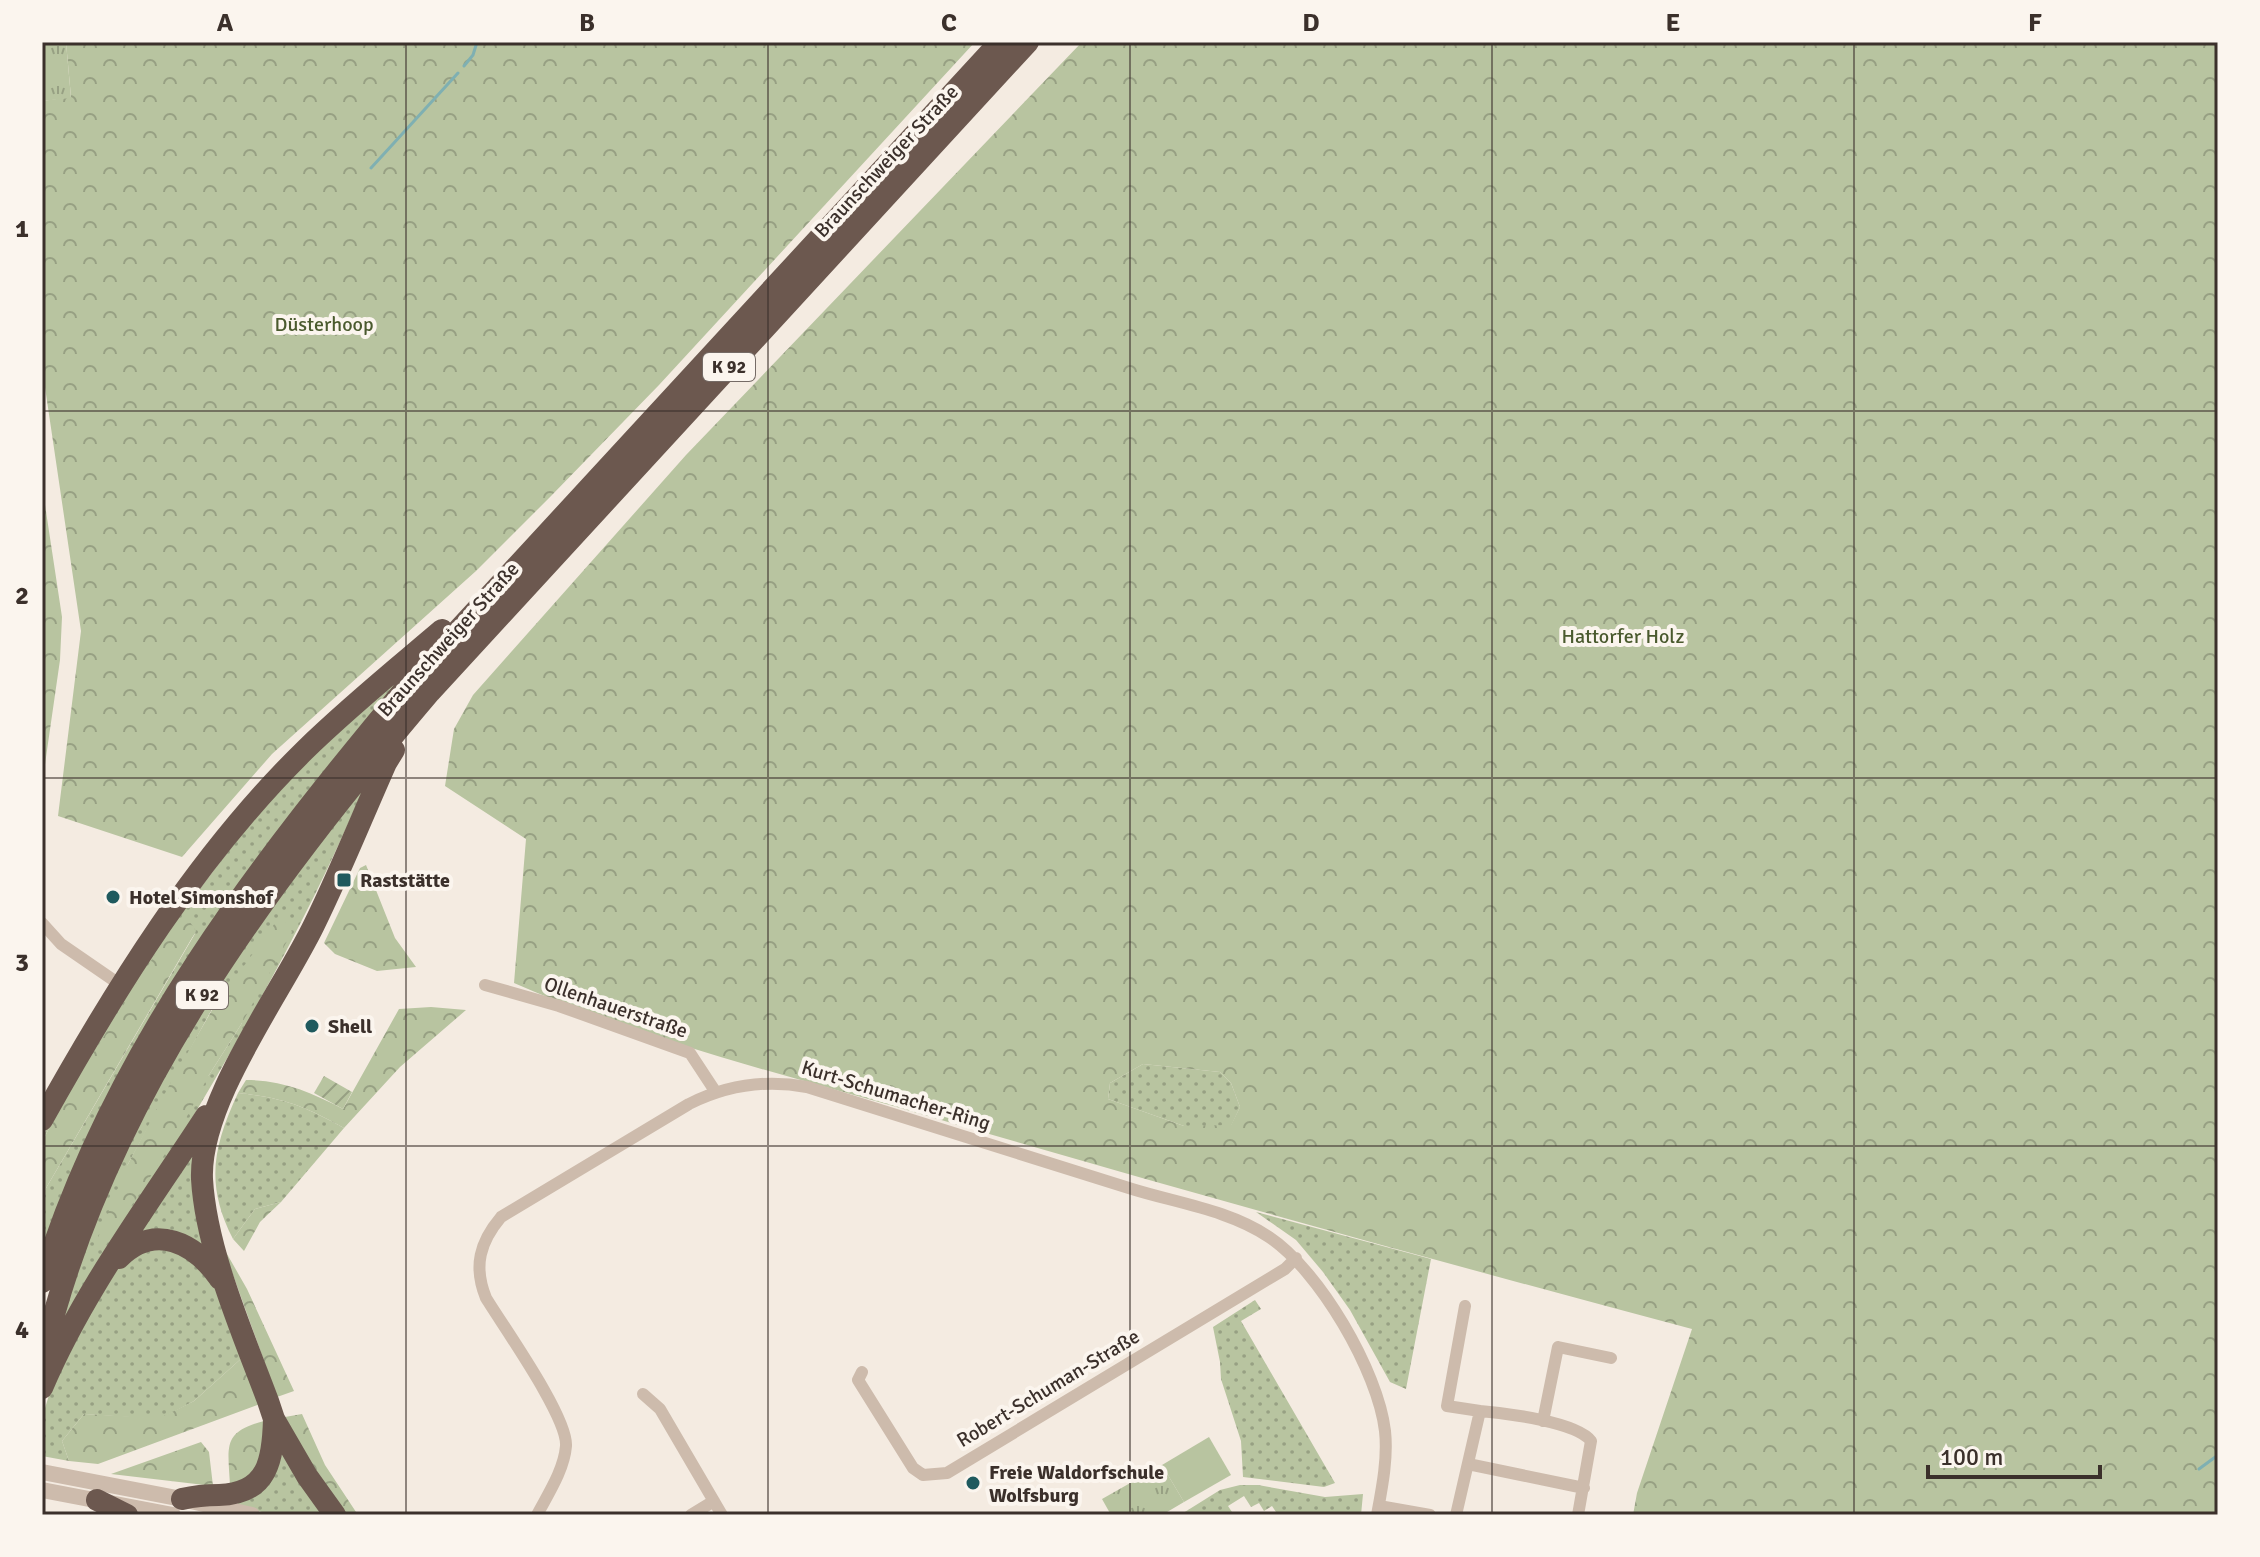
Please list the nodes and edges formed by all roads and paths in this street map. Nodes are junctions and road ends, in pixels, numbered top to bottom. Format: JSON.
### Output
{"nodes":[{"id":1,"x":1000,"y":42,"type":"edge"},
{"id":2,"x":1028,"y":42,"type":"edge"},
{"id":3,"x":508,"y":575,"type":"junction"},
{"id":4,"x":430,"y":692,"type":"junction"},
{"id":5,"x":42,"y":923,"type":"edge"},
{"id":6,"x":485,"y":985,"type":"dead end"},
{"id":7,"x":122,"y":986,"type":"junction"},
{"id":8,"x":230,"y":1079,"type":"junction"},
{"id":9,"x":715,"y":1091,"type":"junction"},
{"id":10,"x":42,"y":1120,"type":"edge"},
{"id":11,"x":1296,"y":1258,"type":"junction"},
{"id":12,"x":104,"y":1273,"type":"junction"},
{"id":13,"x":42,"y":1282,"type":"edge"},
{"id":14,"x":227,"y":1289,"type":"junction"},
{"id":15,"x":1465,"y":1306,"type":"dead end"},
{"id":16,"x":1611,"y":1358,"type":"dead end"},
{"id":17,"x":42,"y":1361,"type":"edge"},
{"id":18,"x":862,"y":1372,"type":"dead end"},
{"id":19,"x":42,"y":1388,"type":"edge"},
{"id":20,"x":643,"y":1394,"type":"dead end"},
{"id":21,"x":271,"y":1410,"type":"junction"},
{"id":22,"x":1480,"y":1411,"type":"junction"},
{"id":23,"x":1543,"y":1421,"type":"junction"},
{"id":24,"x":1468,"y":1464,"type":"junction"},
{"id":25,"x":42,"y":1472,"type":"edge"},
{"id":26,"x":64,"y":1485,"type":"junction"},
{"id":27,"x":1584,"y":1488,"type":"junction"},
{"id":28,"x":42,"y":1490,"type":"edge"},
{"id":29,"x":97,"y":1500,"type":"junction"},
{"id":30,"x":714,"y":1501,"type":"junction"},
{"id":31,"x":242,"y":1506,"type":"edge"},
{"id":32,"x":177,"y":1507,"type":"edge"},
{"id":33,"x":1378,"y":1510,"type":"edge"},
{"id":34,"x":127,"y":1515,"type":"edge"},
{"id":35,"x":335,"y":1515,"type":"edge"},
{"id":36,"x":537,"y":1515,"type":"edge"},
{"id":37,"x":691,"y":1515,"type":"edge"},
{"id":38,"x":722,"y":1515,"type":"edge"},
{"id":39,"x":1430,"y":1515,"type":"edge"},
{"id":40,"x":1456,"y":1515,"type":"edge"},
{"id":41,"x":1578,"y":1515,"type":"edge"}],
"edges":[{"from":1,"to":3,"type":"highway","name":"Braunschweiger Straße","number":"K 92"},
{"from":2,"to":4,"type":"highway","name":"Braunschweiger Straße","number":"K 92"},
{"from":3,"to":7,"type":"highway"},
{"from":3,"to":13,"type":"highway","name":"Braunschweiger Straße","number":"K 92"},
{"from":4,"to":8,"type":"highway"},
{"from":4,"to":17,"type":"highway","name":"Braunschweiger Straße","number":"K 92"},
{"from":5,"to":7,"type":"street"},
{"from":6,"to":9,"type":"street","name":"Ollenhauerstraße"},
{"from":7,"to":10,"type":"highway"},
{"from":8,"to":12,"type":"highway"},
{"from":8,"to":14,"type":"highway"},
{"from":9,"to":11,"type":"street","name":"Kurt-Schumacher-Ring"},
{"from":9,"to":36,"type":"street","name":"Kurt-Schumacher-Ring"},
{"from":11,"to":18,"type":"street","name":"Robert-Schuman-Straße"},
{"from":11,"to":33,"type":"street","name":"Kurt-Schumacher-Ring"},
{"from":12,"to":14,"type":"highway"},
{"from":12,"to":19,"type":"highway"},
{"from":14,"to":21,"type":"highway"},
{"from":15,"to":22,"type":"street"},
{"from":16,"to":23,"type":"street"},
{"from":20,"to":30,"type":"street"},
{"from":21,"to":31,"type":"highway"},
{"from":21,"to":35,"type":"highway"},
{"from":22,"to":23,"type":"street"},
{"from":22,"to":24,"type":"street"},
{"from":23,"to":27,"type":"street"},
{"from":24,"to":27,"type":"street"},
{"from":24,"to":40,"type":"street"},
{"from":25,"to":26,"type":"street"},
{"from":26,"to":28,"type":"street"},
{"from":26,"to":29,"type":"street"},
{"from":26,"to":32,"type":"street"},
{"from":27,"to":41,"type":"street"},
{"from":29,"to":32,"type":"street"},
{"from":29,"to":34,"type":"highway"},
{"from":30,"to":37,"type":"street"},
{"from":30,"to":38,"type":"street"},
{"from":31,"to":32,"type":"highway"},
{"from":33,"to":39,"type":"street"}]}
